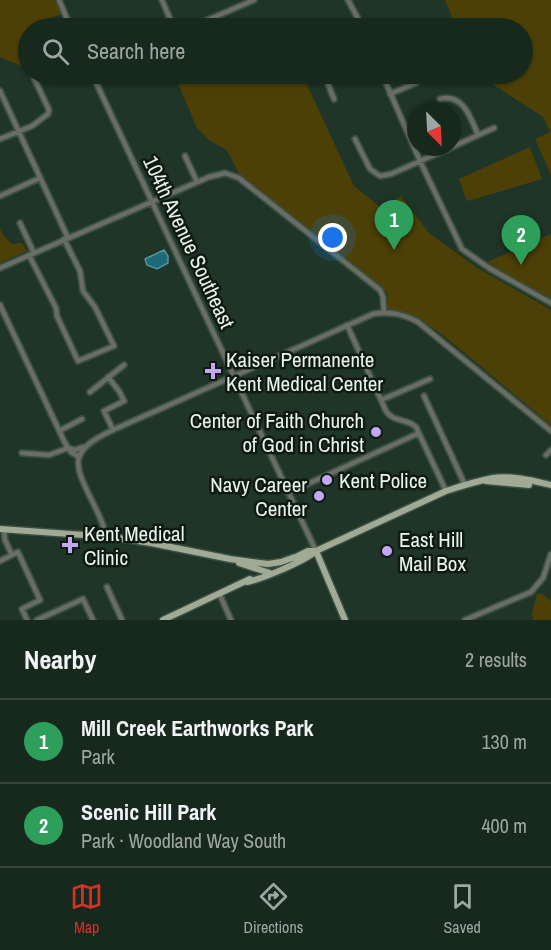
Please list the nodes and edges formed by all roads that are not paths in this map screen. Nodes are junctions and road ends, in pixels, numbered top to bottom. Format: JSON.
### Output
{"nodes":[{"id":1,"x":59,"y":0,"type":"edge"},
{"id":2,"x":162,"y":0,"type":"edge"},
{"id":3,"x":254,"y":0,"type":"edge"},
{"id":4,"x":348,"y":0,"type":"edge"},
{"id":5,"x":67,"y":18,"type":"edge"},
{"id":6,"x":170,"y":18,"type":"edge"},
{"id":7,"x":212,"y":18,"type":"edge"},
{"id":8,"x":358,"y":18,"type":"edge"},
{"id":9,"x":37,"y":84,"type":"edge"},
{"id":10,"x":97,"y":84,"type":"edge"},
{"id":11,"x":328,"y":84,"type":"edge"},
{"id":12,"x":386,"y":84,"type":"edge"},
{"id":13,"x":414,"y":84,"type":"edge"},
{"id":14,"x":0,"y":91,"type":"edge"},
{"id":15,"x":390,"y":94,"type":"junction"},
{"id":16,"x":334,"y":99,"type":"dead end"},
{"id":17,"x":440,"y":99,"type":"dead end"},
{"id":18,"x":494,"y":128,"type":"dead end"},
{"id":19,"x":19,"y":131,"type":"junction"},
{"id":20,"x":478,"y":135,"type":"junction"},
{"id":21,"x":354,"y":139,"type":"dead end"},
{"id":22,"x":0,"y":140,"type":"edge"},
{"id":23,"x":461,"y":143,"type":"edge"},
{"id":24,"x":185,"y":156,"type":"dead end"},
{"id":25,"x":431,"y":156,"type":"edge"},
{"id":26,"x":420,"y":161,"type":"junction"},
{"id":27,"x":40,"y":178,"type":"junction"},
{"id":28,"x":197,"y":182,"type":"junction"},
{"id":29,"x":0,"y":196,"type":"edge"},
{"id":30,"x":153,"y":202,"type":"junction"},
{"id":31,"x":20,"y":223,"type":"dead end"},
{"id":32,"x":66,"y":238,"type":"junction"},
{"id":33,"x":32,"y":254,"type":"junction"},
{"id":34,"x":0,"y":268,"type":"edge"},
{"id":35,"x":551,"y":303,"type":"edge"},
{"id":36,"x":0,"y":305,"type":"edge"},
{"id":37,"x":384,"y":313,"type":"junction"},
{"id":38,"x":347,"y":325,"type":"junction"},
{"id":39,"x":124,"y":365,"type":"dead end"},
{"id":40,"x":233,"y":376,"type":"junction"},
{"id":41,"x":108,"y":377,"type":"junction"},
{"id":42,"x":430,"y":379,"type":"dead end"},
{"id":43,"x":90,"y":392,"type":"dead end"},
{"id":44,"x":424,"y":396,"type":"dead end"},
{"id":45,"x":381,"y":400,"type":"junction"},
{"id":46,"x":82,"y":419,"type":"dead end"},
{"id":47,"x":113,"y":430,"type":"junction"},
{"id":48,"x":59,"y":431,"type":"junction"},
{"id":49,"x":551,"y":431,"type":"edge"},
{"id":50,"x":419,"y":433,"type":"junction"},
{"id":51,"x":85,"y":446,"type":"junction"},
{"id":52,"x":68,"y":448,"type":"junction"},
{"id":53,"x":551,"y":450,"type":"edge"},
{"id":54,"x":22,"y":453,"type":"dead end"},
{"id":55,"x":79,"y":455,"type":"junction"},
{"id":56,"x":546,"y":455,"type":"dead end"},
{"id":57,"x":465,"y":485,"type":"junction"},
{"id":58,"x":551,"y":487,"type":"edge"},
{"id":59,"x":446,"y":491,"type":"junction"},
{"id":60,"x":288,"y":493,"type":"junction"},
{"id":61,"x":2,"y":530,"type":"edge"},
{"id":62,"x":105,"y":536,"type":"junction"},
{"id":63,"x":316,"y":551,"type":"junction"},
{"id":64,"x":551,"y":554,"type":"edge"},
{"id":65,"x":12,"y":555,"type":"junction"},
{"id":66,"x":230,"y":559,"type":"junction"},
{"id":67,"x":296,"y":559,"type":"junction"},
{"id":68,"x":0,"y":561,"type":"edge"},
{"id":69,"x":253,"y":564,"type":"junction"},
{"id":70,"x":321,"y":565,"type":"junction"},
{"id":71,"x":269,"y":572,"type":"junction"},
{"id":72,"x":249,"y":580,"type":"junction"},
{"id":73,"x":107,"y":587,"type":"dead end"},
{"id":74,"x":220,"y":595,"type":"junction"},
{"id":75,"x":27,"y":620,"type":"edge"},
{"id":76,"x":37,"y":620,"type":"edge"},
{"id":77,"x":93,"y":620,"type":"edge"},
{"id":78,"x":122,"y":620,"type":"edge"},
{"id":79,"x":163,"y":620,"type":"edge"},
{"id":80,"x":231,"y":620,"type":"edge"},
{"id":81,"x":345,"y":620,"type":"edge"},
{"id":82,"x":465,"y":620,"type":"edge"}],
"edges":[{"from":1,"to":5,"type":"street"},
{"from":2,"to":6,"type":"street"},
{"from":3,"to":7,"type":"street"},
{"from":4,"to":8,"type":"street"},
{"from":9,"to":19,"type":"street"},
{"from":10,"to":30,"type":"street","name":"104th Avenue Southeast"},
{"from":11,"to":16,"type":"street"},
{"from":12,"to":15,"type":"street"},
{"from":13,"to":15,"type":"street"},
{"from":14,"to":19,"type":"street"},
{"from":15,"to":26,"type":"street"},
{"from":17,"to":20,"type":"street"},
{"from":18,"to":20,"type":"street"},
{"from":19,"to":22,"type":"street"},
{"from":19,"to":27,"type":"street"},
{"from":20,"to":23,"type":"street"},
{"from":21,"to":26,"type":"street"},
{"from":24,"to":28,"type":"street"},
{"from":25,"to":26,"type":"street"},
{"from":26,"to":35,"type":"street"},
{"from":27,"to":29,"type":"street"},
{"from":27,"to":32,"type":"street"},
{"from":28,"to":30,"type":"street"},
{"from":28,"to":37,"type":"street"},
{"from":30,"to":32,"type":"street"},
{"from":30,"to":40,"type":"street","name":"104th Avenue Southeast"},
{"from":31,"to":33,"type":"street"},
{"from":32,"to":33,"type":"street"},
{"from":32,"to":33,"type":"street"},
{"from":33,"to":34,"type":"street"},
{"from":36,"to":48,"type":"street"},
{"from":37,"to":38,"type":"street"},
{"from":37,"to":49,"type":"street"},
{"from":38,"to":40,"type":"street"},
{"from":38,"to":45,"type":"street"},
{"from":39,"to":41,"type":"street"},
{"from":40,"to":47,"type":"street"},
{"from":40,"to":60,"type":"street","name":"104th Avenue Southeast"},
{"from":41,"to":43,"type":"street"},
{"from":41,"to":47,"type":"street"},
{"from":42,"to":45,"type":"street"},
{"from":44,"to":57,"type":"street"},
{"from":45,"to":50,"type":"street"},
{"from":46,"to":48,"type":"street"},
{"from":47,"to":51,"type":"street"},
{"from":48,"to":52,"type":"street"},
{"from":50,"to":59,"type":"street"},
{"from":50,"to":60,"type":"street"},
{"from":51,"to":52,"type":"street"},
{"from":51,"to":55,"type":"street"},
{"from":52,"to":54,"type":"street"},
{"from":52,"to":55,"type":"street"},
{"from":53,"to":56,"type":"street"},
{"from":55,"to":62,"type":"street"},
{"from":57,"to":58,"type":"main road"},
{"from":57,"to":59,"type":"main road"},
{"from":59,"to":63,"type":"main road"},
{"from":60,"to":63,"type":"street","name":"104th Avenue Southeast"},
{"from":61,"to":62,"type":"main road"},
{"from":61,"to":65,"type":"street"},
{"from":62,"to":66,"type":"main road"},
{"from":63,"to":67,"type":"main road"},
{"from":63,"to":70,"type":"main road","name":"104th Avenue Southeast"},
{"from":64,"to":82,"type":"street"},
{"from":65,"to":68,"type":"street"},
{"from":65,"to":75,"type":"street"},
{"from":66,"to":69,"type":"main road"},
{"from":66,"to":69,"type":"main road"},
{"from":67,"to":69,"type":"main road"},
{"from":67,"to":70,"type":"main road"},
{"from":67,"to":71,"type":"main road"},
{"from":69,"to":71,"type":"main road"},
{"from":69,"to":72,"type":"main road"},
{"from":70,"to":81,"type":"main road","name":"104th Avenue Southeast"},
{"from":71,"to":72,"type":"main road"},
{"from":72,"to":74,"type":"main road"},
{"from":73,"to":78,"type":"street"},
{"from":74,"to":79,"type":"main road"},
{"from":74,"to":80,"type":"street"},
{"from":76,"to":77,"type":"street"}]}
